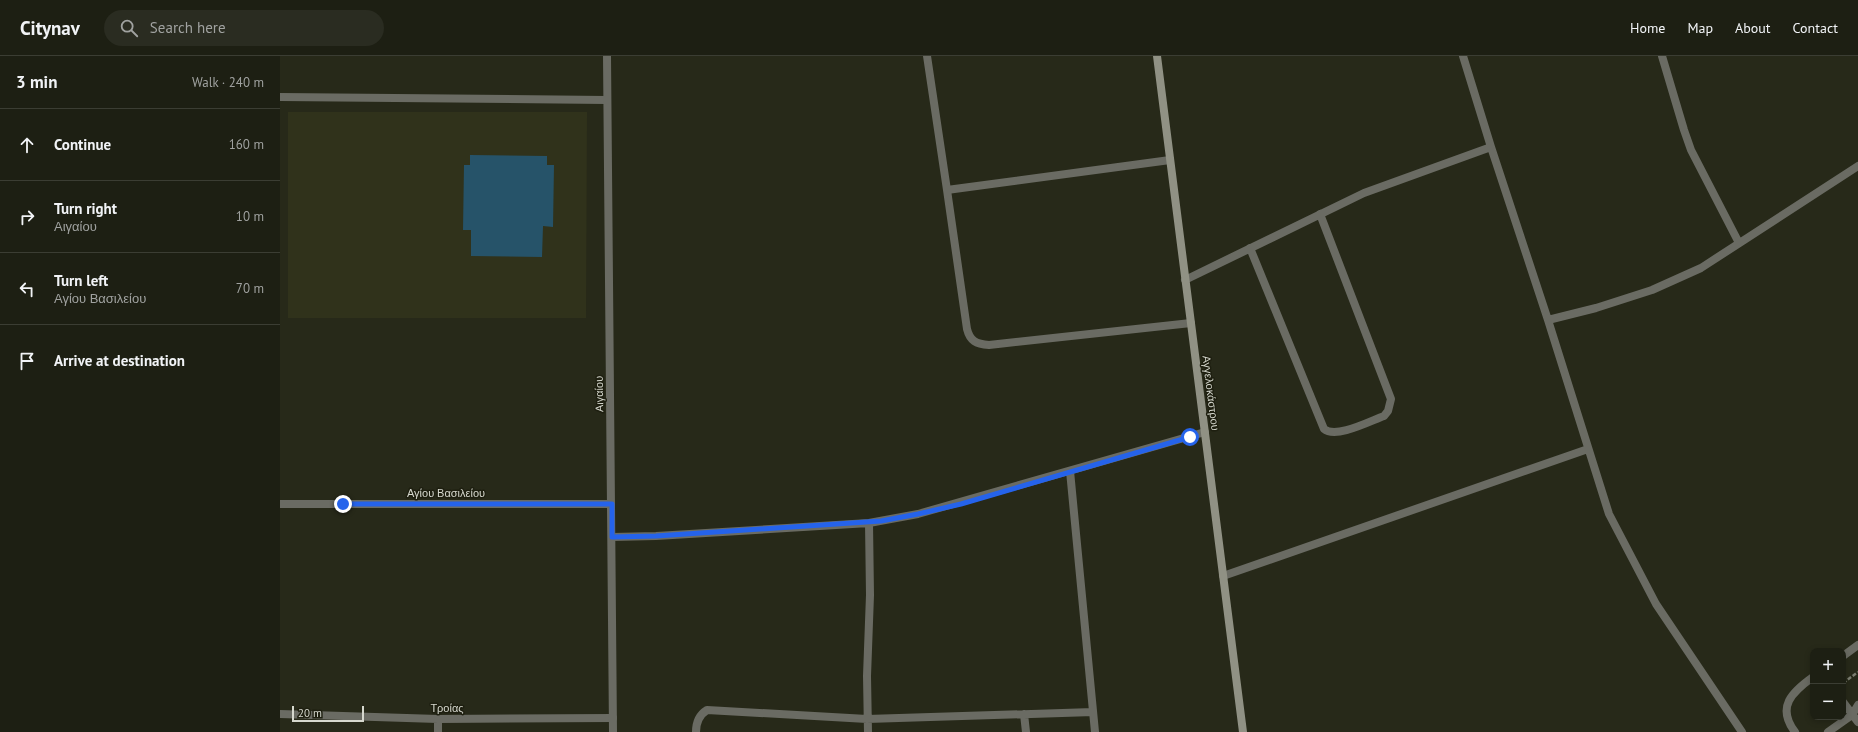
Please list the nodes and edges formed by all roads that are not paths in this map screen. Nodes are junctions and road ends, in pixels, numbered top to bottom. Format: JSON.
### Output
{"nodes":[{"id":1,"x":607,"y":56,"type":"edge"},
{"id":2,"x":928,"y":56,"type":"edge"},
{"id":3,"x":1157,"y":56,"type":"edge"},
{"id":4,"x":1463,"y":56,"type":"edge"},
{"id":5,"x":1662,"y":56,"type":"edge"},
{"id":6,"x":280,"y":97,"type":"edge"},
{"id":7,"x":607,"y":100,"type":"junction"},
{"id":8,"x":1490,"y":147,"type":"junction"},
{"id":9,"x":1170,"y":160,"type":"junction"},
{"id":10,"x":1858,"y":166,"type":"edge"},
{"id":11,"x":947,"y":190,"type":"junction"},
{"id":12,"x":1320,"y":214,"type":"junction"},
{"id":13,"x":1739,"y":243,"type":"junction"},
{"id":14,"x":1250,"y":248,"type":"junction"},
{"id":15,"x":1185,"y":280,"type":"junction"},
{"id":16,"x":1548,"y":320,"type":"junction"},
{"id":17,"x":1191,"y":323,"type":"junction"},
{"id":18,"x":1205,"y":432,"type":"junction"},
{"id":19,"x":1588,"y":449,"type":"junction"},
{"id":20,"x":1070,"y":471,"type":"junction"},
{"id":21,"x":280,"y":504,"type":"edge"},
{"id":22,"x":612,"y":504,"type":"junction"},
{"id":23,"x":869,"y":523,"type":"junction"},
{"id":24,"x":612,"y":537,"type":"junction"},
{"id":25,"x":1223,"y":576,"type":"junction"},
{"id":26,"x":1858,"y":645,"type":"edge"},
{"id":27,"x":1846,"y":654,"type":"edge"},
{"id":28,"x":1810,"y":679,"type":"edge"},
{"id":29,"x":1846,"y":705,"type":"edge"},
{"id":30,"x":1858,"y":705,"type":"edge"},
{"id":31,"x":1093,"y":712,"type":"junction"},
{"id":32,"x":280,"y":714,"type":"edge"},
{"id":33,"x":1024,"y":714,"type":"junction"},
{"id":34,"x":1855,"y":714,"type":"edge"},
{"id":35,"x":613,"y":718,"type":"junction"},
{"id":36,"x":438,"y":719,"type":"junction"},
{"id":37,"x":867,"y":719,"type":"junction"},
{"id":38,"x":1858,"y":722,"type":"edge"},
{"id":39,"x":438,"y":732,"type":"edge"},
{"id":40,"x":613,"y":732,"type":"edge"},
{"id":41,"x":696,"y":732,"type":"edge"},
{"id":42,"x":868,"y":732,"type":"edge"},
{"id":43,"x":1026,"y":732,"type":"edge"},
{"id":44,"x":1095,"y":732,"type":"edge"},
{"id":45,"x":1244,"y":732,"type":"edge"},
{"id":46,"x":1742,"y":732,"type":"edge"},
{"id":47,"x":1795,"y":732,"type":"edge"},
{"id":48,"x":1828,"y":732,"type":"edge"}],
"edges":[{"from":1,"to":7,"type":"street","name":"Αιγαίου"},
{"from":2,"to":11,"type":"street"},
{"from":3,"to":9,"type":"main road","name":"Αγγελοκάστρου"},
{"from":4,"to":8,"type":"street"},
{"from":5,"to":13,"type":"street"},
{"from":6,"to":7,"type":"street"},
{"from":7,"to":22,"type":"street","name":"Αιγαίου"},
{"from":8,"to":12,"type":"street"},
{"from":8,"to":16,"type":"street"},
{"from":9,"to":11,"type":"street"},
{"from":9,"to":15,"type":"main road","name":"Αγγελοκάστρου"},
{"from":10,"to":13,"type":"street"},
{"from":11,"to":17,"type":"street"},
{"from":12,"to":14,"type":"street"},
{"from":12,"to":14,"type":"street"},
{"from":13,"to":16,"type":"street"},
{"from":14,"to":15,"type":"street"},
{"from":15,"to":17,"type":"main road","name":"Αγγελοκάστρου"},
{"from":16,"to":19,"type":"street"},
{"from":17,"to":18,"type":"main road","name":"Αγγελοκάστρου"},
{"from":18,"to":20,"type":"street"},
{"from":18,"to":25,"type":"main road","name":"Αγγελοκάστρου"},
{"from":19,"to":25,"type":"street"},
{"from":19,"to":46,"type":"street"},
{"from":20,"to":23,"type":"street"},
{"from":20,"to":31,"type":"street"},
{"from":21,"to":22,"type":"street","name":"Αγίου Βασιλείου"},
{"from":22,"to":24,"type":"street","name":"Αιγαίου"},
{"from":23,"to":24,"type":"street"},
{"from":23,"to":37,"type":"street"},
{"from":24,"to":35,"type":"street","name":"Αιγαίου"},
{"from":25,"to":45,"type":"main road","name":"Αγγελοκάστρου"},
{"from":26,"to":27,"type":"street"},
{"from":28,"to":47,"type":"street"},
{"from":29,"to":34,"type":"street"},
{"from":30,"to":34,"type":"street"},
{"from":31,"to":33,"type":"street"},
{"from":31,"to":44,"type":"street"},
{"from":32,"to":36,"type":"street","name":"Τροίας"},
{"from":33,"to":37,"type":"street"},
{"from":33,"to":43,"type":"street"},
{"from":34,"to":38,"type":"street"},
{"from":34,"to":48,"type":"street"},
{"from":35,"to":36,"type":"street","name":"Τροίας"},
{"from":35,"to":40,"type":"street","name":"Αιγαίου"},
{"from":36,"to":39,"type":"street"},
{"from":37,"to":41,"type":"street"},
{"from":37,"to":42,"type":"street"}]}
